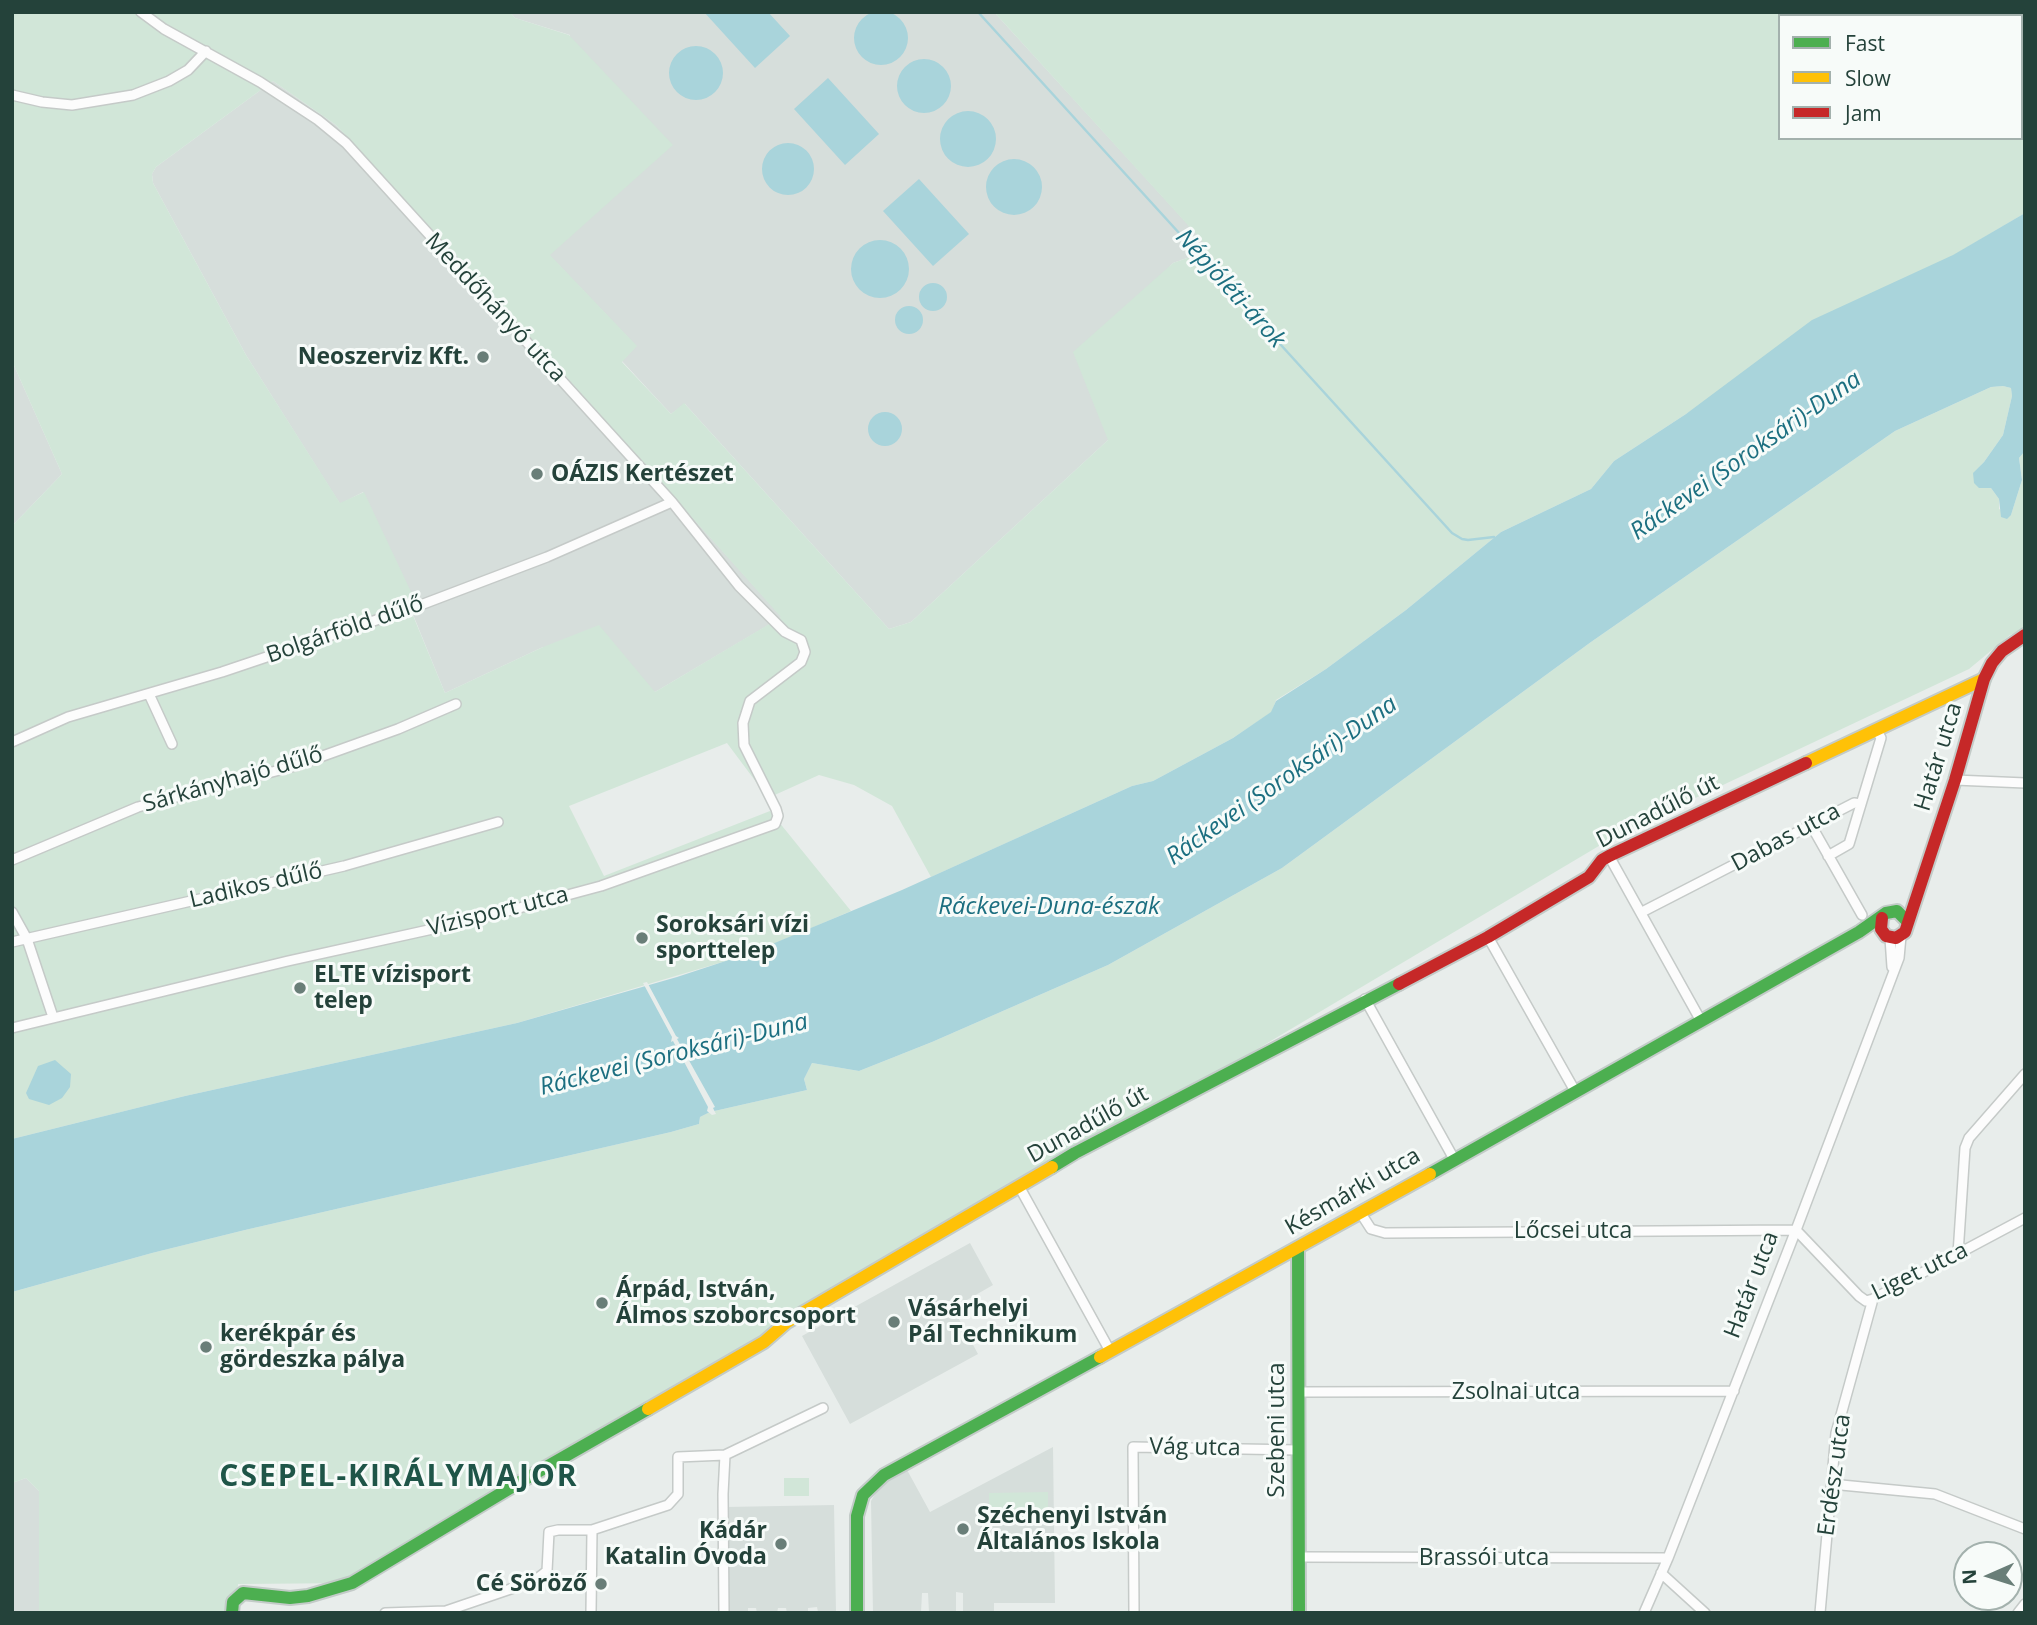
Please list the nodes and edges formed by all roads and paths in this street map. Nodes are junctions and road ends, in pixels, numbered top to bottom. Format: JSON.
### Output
{"nodes":[{"id":1,"x":141,"y":12,"type":"edge"},
{"id":2,"x":206,"y":51,"type":"junction"},
{"id":3,"x":12,"y":95,"type":"edge"},
{"id":4,"x":672,"y":502,"type":"junction"},
{"id":5,"x":2025,"y":635,"type":"edge"},
{"id":6,"x":806,"y":652,"type":"joint"},
{"id":7,"x":1984,"y":679,"type":"junction"},
{"id":8,"x":149,"y":694,"type":"junction"},
{"id":9,"x":456,"y":704,"type":"dead end"},
{"id":10,"x":1877,"y":729,"type":"junction"},
{"id":11,"x":12,"y":742,"type":"edge"},
{"id":12,"x":172,"y":744,"type":"dead end"},
{"id":13,"x":1955,"y":780,"type":"junction"},
{"id":14,"x":2025,"y":783,"type":"edge"},
{"id":15,"x":1861,"y":804,"type":"junction"},
{"id":16,"x":498,"y":822,"type":"dead end"},
{"id":17,"x":1811,"y":825,"type":"junction"},
{"id":18,"x":1609,"y":856,"type":"junction"},
{"id":19,"x":1828,"y":856,"type":"junction"},
{"id":20,"x":12,"y":860,"type":"edge"},
{"id":21,"x":1919,"y":888,"type":"junction"},
{"id":22,"x":1897,"y":911,"type":"junction"},
{"id":23,"x":12,"y":912,"type":"edge"},
{"id":24,"x":1642,"y":912,"type":"junction"},
{"id":25,"x":1862,"y":915,"type":"dead end"},
{"id":26,"x":1882,"y":918,"type":"junction"},
{"id":27,"x":1907,"y":921,"type":"junction"},
{"id":28,"x":1859,"y":932,"type":"junction"},
{"id":29,"x":1891,"y":936,"type":"junction"},
{"id":30,"x":1488,"y":937,"type":"junction"},
{"id":31,"x":27,"y":939,"type":"junction"},
{"id":32,"x":12,"y":943,"type":"edge"},
{"id":33,"x":1365,"y":999,"type":"junction"},
{"id":34,"x":53,"y":1017,"type":"junction"},
{"id":35,"x":1701,"y":1021,"type":"junction"},
{"id":36,"x":12,"y":1028,"type":"edge"},
{"id":37,"x":2025,"y":1074,"type":"edge"},
{"id":38,"x":1575,"y":1091,"type":"junction"},
{"id":39,"x":1454,"y":1159,"type":"junction"},
{"id":40,"x":1020,"y":1188,"type":"junction"},
{"id":41,"x":1360,"y":1212,"type":"junction"},
{"id":42,"x":2025,"y":1218,"type":"edge"},
{"id":43,"x":1796,"y":1230,"type":"junction"},
{"id":44,"x":1298,"y":1248,"type":"junction"},
{"id":45,"x":1958,"y":1254,"type":"junction"},
{"id":46,"x":1874,"y":1299,"type":"junction"},
{"id":47,"x":1110,"y":1351,"type":"junction"},
{"id":48,"x":1734,"y":1391,"type":"junction"},
{"id":49,"x":1298,"y":1392,"type":"junction"},
{"id":50,"x":823,"y":1408,"type":"dead end"},
{"id":51,"x":1298,"y":1450,"type":"junction"},
{"id":52,"x":725,"y":1455,"type":"junction"},
{"id":53,"x":1831,"y":1483,"type":"junction"},
{"id":54,"x":2025,"y":1529,"type":"edge"},
{"id":55,"x":592,"y":1530,"type":"junction"},
{"id":56,"x":1299,"y":1557,"type":"junction"},
{"id":57,"x":1668,"y":1558,"type":"junction"},
{"id":58,"x":1661,"y":1573,"type":"junction"},
{"id":59,"x":2025,"y":1604,"type":"edge"},
{"id":60,"x":232,"y":1613,"type":"edge"},
{"id":61,"x":385,"y":1613,"type":"edge"},
{"id":62,"x":591,"y":1613,"type":"edge"},
{"id":63,"x":724,"y":1613,"type":"edge"},
{"id":64,"x":857,"y":1613,"type":"edge"},
{"id":65,"x":1134,"y":1613,"type":"edge"},
{"id":66,"x":1299,"y":1613,"type":"edge"},
{"id":67,"x":1644,"y":1613,"type":"edge"},
{"id":68,"x":1705,"y":1613,"type":"edge"},
{"id":69,"x":1820,"y":1613,"type":"edge"},
{"id":70,"x":2018,"y":1613,"type":"edge"}],
"edges":[{"from":1,"to":2,"type":"street","name":"Meddőhányó utca"},
{"from":2,"to":3,"type":"street"},
{"from":2,"to":4,"type":"street","name":"Meddőhányó utca"},
{"from":4,"to":6,"type":"street","name":"Meddőhányó utca"},
{"from":4,"to":8,"type":"street","name":"Bolgárföld dűlő"},
{"from":5,"to":7,"type":"street"},
{"from":6,"to":34,"type":"street","name":"Vízisport utca"},
{"from":7,"to":10,"type":"street","name":"Dunadűlő út"},
{"from":7,"to":13,"type":"street","name":"Határ utca"},
{"from":8,"to":11,"type":"street","name":"Bolgárföld dűlő"},
{"from":8,"to":12,"type":"street"},
{"from":9,"to":20,"type":"street","name":"Sárkányhajó dűlő"},
{"from":10,"to":15,"type":"street","name":"Dabas utca"},
{"from":10,"to":18,"type":"street","name":"Dunadűlő út"},
{"from":13,"to":14,"type":"street"},
{"from":13,"to":21,"type":"street","name":"Határ utca"},
{"from":15,"to":17,"type":"street","name":"Dabas utca"},
{"from":15,"to":19,"type":"street"},
{"from":16,"to":31,"type":"street","name":"Ladikos dűlő"},
{"from":17,"to":19,"type":"street"},
{"from":17,"to":24,"type":"street","name":"Dabas utca"},
{"from":18,"to":24,"type":"street"},
{"from":18,"to":30,"type":"street","name":"Dunadűlő út"},
{"from":19,"to":25,"type":"street"},
{"from":21,"to":22,"type":"street","name":"Határ utca"},
{"from":21,"to":27,"type":"street","name":"Határ utca"},
{"from":22,"to":26,"type":"street"},
{"from":22,"to":27,"type":"street"},
{"from":23,"to":31,"type":"street"},
{"from":24,"to":35,"type":"street"},
{"from":26,"to":28,"type":"street","name":"Késmárki utca"},
{"from":26,"to":29,"type":"street"},
{"from":27,"to":29,"type":"street"},
{"from":28,"to":29,"type":"street"},
{"from":28,"to":35,"type":"street","name":"Késmárki utca"},
{"from":29,"to":43,"type":"street","name":"Határ utca"},
{"from":30,"to":33,"type":"street","name":"Dunadűlő út"},
{"from":30,"to":38,"type":"street"},
{"from":31,"to":32,"type":"street","name":"Ladikos dűlő"},
{"from":31,"to":34,"type":"street"},
{"from":33,"to":39,"type":"street"},
{"from":33,"to":40,"type":"street","name":"Dunadűlő út"},
{"from":34,"to":36,"type":"street","name":"Vízisport utca"},
{"from":35,"to":38,"type":"street","name":"Késmárki utca"},
{"from":37,"to":45,"type":"street"},
{"from":38,"to":39,"type":"street","name":"Késmárki utca"},
{"from":39,"to":41,"type":"street","name":"Késmárki utca"},
{"from":40,"to":47,"type":"street"},
{"from":40,"to":60,"type":"street","name":"Dunadűlő út"},
{"from":41,"to":43,"type":"street","name":"Lőcsei utca"},
{"from":41,"to":44,"type":"street","name":"Késmárki utca"},
{"from":42,"to":45,"type":"street","name":"Liget utca"},
{"from":43,"to":46,"type":"street","name":"Liget utca"},
{"from":43,"to":48,"type":"street","name":"Határ utca"},
{"from":44,"to":47,"type":"street","name":"Késmárki utca"},
{"from":44,"to":49,"type":"street","name":"Szebeni utca"},
{"from":45,"to":46,"type":"street","name":"Liget utca"},
{"from":46,"to":53,"type":"street","name":"Erdész utca"},
{"from":47,"to":64,"type":"street","name":"Késmárki utca"},
{"from":48,"to":49,"type":"street","name":"Zsolnai utca"},
{"from":48,"to":57,"type":"street","name":"Határ utca"},
{"from":49,"to":51,"type":"street","name":"Szebeni utca"},
{"from":50,"to":52,"type":"street"},
{"from":51,"to":56,"type":"street","name":"Szebeni utca"},
{"from":51,"to":65,"type":"street","name":"Vág utca"},
{"from":52,"to":55,"type":"street"},
{"from":52,"to":63,"type":"street"},
{"from":53,"to":54,"type":"street"},
{"from":53,"to":69,"type":"street","name":"Erdész utca"},
{"from":55,"to":61,"type":"street"},
{"from":55,"to":62,"type":"street"},
{"from":56,"to":57,"type":"street","name":"Brassói utca"},
{"from":56,"to":66,"type":"street","name":"Szebeni utca"},
{"from":57,"to":58,"type":"street","name":"Határ utca"},
{"from":58,"to":67,"type":"street","name":"Határ utca"},
{"from":58,"to":68,"type":"street"},
{"from":59,"to":70,"type":"street"}]}
